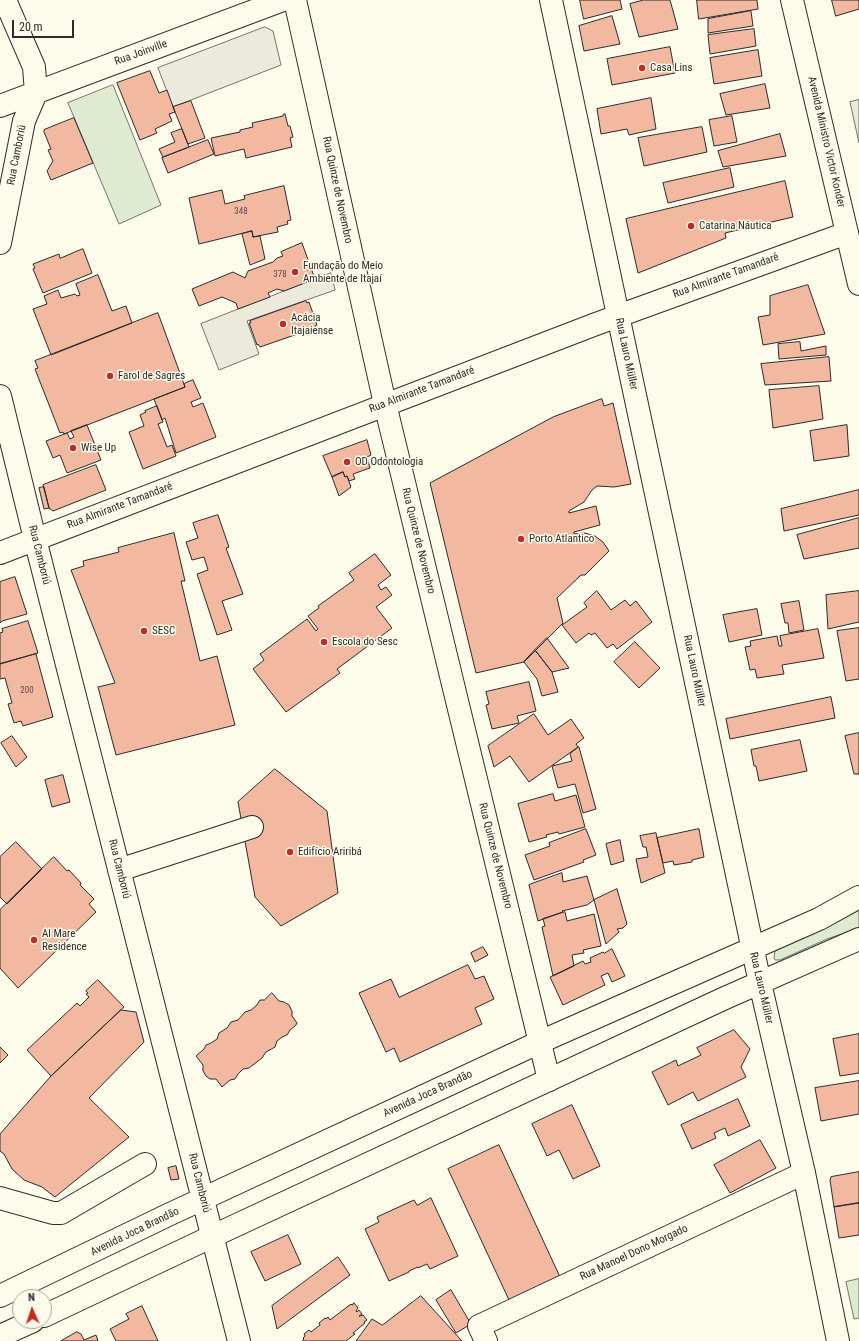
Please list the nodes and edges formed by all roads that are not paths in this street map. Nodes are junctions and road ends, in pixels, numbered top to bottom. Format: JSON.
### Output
{"nodes":[{"id":1,"x":5,"y":0,"type":"edge"},
{"id":2,"x":283,"y":0,"type":"edge"},
{"id":3,"x":295,"y":0,"type":"edge"},
{"id":4,"x":551,"y":0,"type":"edge"},
{"id":5,"x":792,"y":0,"type":"edge"},
{"id":6,"x":36,"y":93,"type":"junction"},
{"id":7,"x":0,"y":106,"type":"edge"},
{"id":8,"x":847,"y":233,"type":"junction"},
{"id":9,"x":0,"y":243,"type":"edge"},
{"id":10,"x":859,"y":284,"type":"edge"},
{"id":11,"x":617,"y":316,"type":"junction"},
{"id":12,"x":0,"y":396,"type":"edge"},
{"id":13,"x":385,"y":404,"type":"junction"},
{"id":14,"x":35,"y":539,"type":"junction"},
{"id":15,"x":0,"y":552,"type":"edge"},
{"id":16,"x":252,"y":827,"type":"dead end"},
{"id":17,"x":119,"y":870,"type":"junction"},
{"id":18,"x":859,"y":897,"type":"edge"},
{"id":19,"x":859,"y":939,"type":"edge"},
{"id":20,"x":753,"y":948,"type":"junction"},
{"id":21,"x":760,"y":983,"type":"junction"},
{"id":22,"x":540,"y":1042,"type":"junction"},
{"id":23,"x":549,"y":1080,"type":"junction"},
{"id":24,"x":145,"y":1164,"type":"dead end"},
{"id":25,"x":804,"y":1173,"type":"junction"},
{"id":26,"x":0,"y":1198,"type":"edge"},
{"id":27,"x":203,"y":1199,"type":"junction"},
{"id":28,"x":213,"y":1236,"type":"junction"},
{"id":29,"x":0,"y":1296,"type":"edge"},
{"id":30,"x":52,"y":1312,"type":"edge"},
{"id":31,"x":15,"y":1329,"type":"edge"},
{"id":32,"x":0,"y":1336,"type":"edge"},
{"id":33,"x":239,"y":1341,"type":"edge"},
{"id":34,"x":486,"y":1341,"type":"edge"},
{"id":35,"x":838,"y":1341,"type":"edge"}],
"edges":[{"from":1,"to":6,"type":"street"},
{"from":2,"to":6,"type":"street","name":"Rua Joinville"},
{"from":3,"to":13,"type":"street","name":"Rua Quinze de Novembro"},
{"from":4,"to":11,"type":"street","name":"Rua Lauro Müller"},
{"from":5,"to":8,"type":"street","name":"Avenida Ministro Victor Konder"},
{"from":6,"to":7,"type":"street","name":"Rua Joinville"},
{"from":6,"to":9,"type":"street","name":"Rua Camboriú"},
{"from":8,"to":10,"type":"street","name":"Avenida Ministro Victor Konder"},
{"from":8,"to":11,"type":"street","name":"Rua Almirante Tamandaré"},
{"from":11,"to":13,"type":"street","name":"Rua Almirante Tamandaré"},
{"from":11,"to":20,"type":"street","name":"Rua Lauro Müller"},
{"from":12,"to":14,"type":"street","name":"Rua Camboriú"},
{"from":13,"to":14,"type":"street","name":"Rua Almirante Tamandaré"},
{"from":13,"to":22,"type":"street","name":"Rua Quinze de Novembro"},
{"from":14,"to":15,"type":"street","name":"Rua Almirante Tamandaré"},
{"from":14,"to":17,"type":"street","name":"Rua Camboriú"},
{"from":16,"to":17,"type":"street"},
{"from":17,"to":27,"type":"street","name":"Rua Camboriú"},
{"from":18,"to":20,"type":"street","name":"Avenida Joca Brandão"},
{"from":19,"to":21,"type":"street"},
{"from":20,"to":21,"type":"street","name":"Rua Lauro Müller"},
{"from":20,"to":22,"type":"street","name":"Avenida Joca Brandão"},
{"from":21,"to":23,"type":"street"},
{"from":21,"to":25,"type":"street","name":"Rua Lauro Müller"},
{"from":22,"to":23,"type":"street","name":"Rua Quinze de Novembro"},
{"from":22,"to":27,"type":"street","name":"Avenida Joca Brandão"},
{"from":23,"to":28,"type":"street"},
{"from":24,"to":26,"type":"street"},
{"from":25,"to":34,"type":"street","name":"Rua Manoel Dono Morgado"},
{"from":25,"to":35,"type":"street","name":"Rua Lauro Müller"},
{"from":27,"to":28,"type":"street","name":"Rua Camboriú"},
{"from":27,"to":29,"type":"street","name":"Avenida Joca Brandão"},
{"from":28,"to":30,"type":"street"},
{"from":28,"to":33,"type":"street","name":"Rua Camboriú"},
{"from":31,"to":32,"type":"street"}]}
